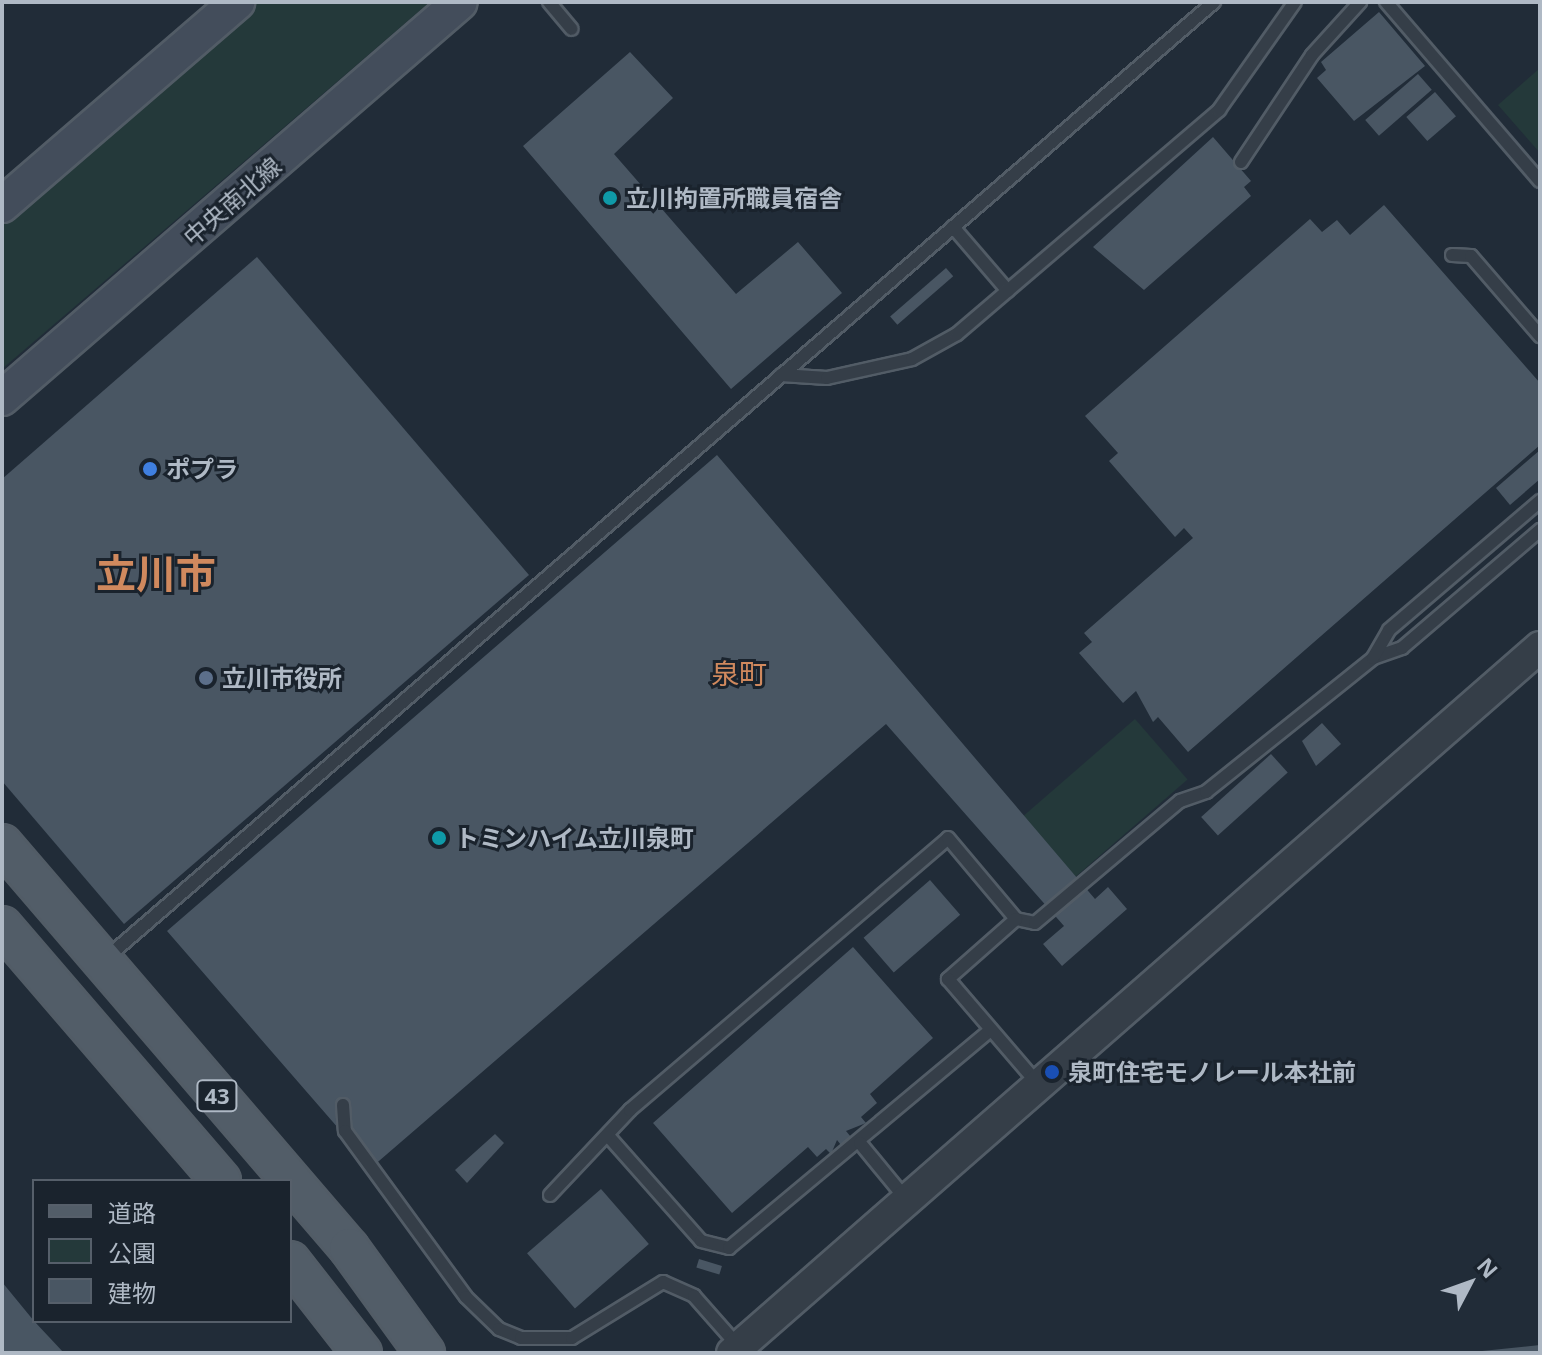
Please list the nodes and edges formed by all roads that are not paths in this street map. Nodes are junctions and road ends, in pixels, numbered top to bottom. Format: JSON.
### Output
{"nodes":[{"id":1,"x":237,"y":2,"type":"edge"},
{"id":2,"x":460,"y":2,"type":"edge"},
{"id":3,"x":549,"y":2,"type":"edge"},
{"id":4,"x":1214,"y":2,"type":"edge"},
{"id":5,"x":1295,"y":2,"type":"edge"},
{"id":6,"x":1360,"y":2,"type":"edge"},
{"id":7,"x":1386,"y":2,"type":"edge"},
{"id":8,"x":572,"y":29,"type":"dead end"},
{"id":9,"x":1241,"y":162,"type":"dead end"},
{"id":10,"x":1540,"y":181,"type":"edge"},
{"id":11,"x":2,"y":205,"type":"edge"},
{"id":12,"x":953,"y":227,"type":"junction"},
{"id":13,"x":1452,"y":255,"type":"dead end"},
{"id":14,"x":1008,"y":291,"type":"junction"},
{"id":15,"x":1540,"y":336,"type":"edge"},
{"id":16,"x":781,"y":375,"type":"junction"},
{"id":17,"x":2,"y":398,"type":"edge"},
{"id":18,"x":1540,"y":501,"type":"edge"},
{"id":19,"x":1540,"y":530,"type":"edge"},
{"id":20,"x":1540,"y":647,"type":"edge"},
{"id":21,"x":1373,"y":658,"type":"junction"},
{"id":22,"x":2,"y":844,"type":"edge"},
{"id":23,"x":1016,"y":919,"type":"junction"},
{"id":24,"x":2,"y":926,"type":"edge"},
{"id":25,"x":102,"y":961,"type":"junction"},
{"id":26,"x":991,"y":1030,"type":"junction"},
{"id":27,"x":1038,"y":1084,"type":"junction"},
{"id":28,"x":343,"y":1105,"type":"dead end"},
{"id":29,"x":610,"y":1138,"type":"junction"},
{"id":30,"x":860,"y":1143,"type":"junction"},
{"id":31,"x":219,"y":1179,"type":"edge"},
{"id":32,"x":290,"y":1179,"type":"edge"},
{"id":33,"x":292,"y":1182,"type":"edge"},
{"id":34,"x":550,"y":1195,"type":"dead end"},
{"id":35,"x":906,"y":1199,"type":"junction"},
{"id":36,"x":292,"y":1264,"type":"edge"},
{"id":37,"x":736,"y":1350,"type":"edge"},
{"id":38,"x":362,"y":1353,"type":"edge"},
{"id":39,"x":425,"y":1353,"type":"edge"}],
"edges":[{"from":1,"to":11,"type":"main road"},
{"from":2,"to":17,"type":"main road","name":"中央南北線"},
{"from":3,"to":8,"type":"lane"},
{"from":4,"to":12,"type":"lane"},
{"from":5,"to":14,"type":"lane"},
{"from":6,"to":9,"type":"lane"},
{"from":7,"to":10,"type":"lane"},
{"from":12,"to":14,"type":"lane"},
{"from":12,"to":16,"type":"lane"},
{"from":13,"to":15,"type":"lane"},
{"from":14,"to":16,"type":"lane"},
{"from":16,"to":25,"type":"lane"},
{"from":18,"to":21,"type":"lane"},
{"from":19,"to":21,"type":"lane"},
{"from":20,"to":27,"type":"street"},
{"from":21,"to":23,"type":"lane"},
{"from":22,"to":25,"type":"main road","number":"43"},
{"from":23,"to":26,"type":"lane"},
{"from":23,"to":29,"type":"lane"},
{"from":24,"to":31,"type":"main road","number":"43"},
{"from":25,"to":32,"type":"main road","number":"43"},
{"from":26,"to":27,"type":"lane"},
{"from":26,"to":30,"type":"lane"},
{"from":27,"to":35,"type":"street"},
{"from":28,"to":37,"type":"lane"},
{"from":29,"to":30,"type":"lane"},
{"from":29,"to":34,"type":"lane"},
{"from":30,"to":35,"type":"lane"},
{"from":33,"to":39,"type":"main road","number":"43"},
{"from":35,"to":37,"type":"street"},
{"from":36,"to":38,"type":"main road"}]}
